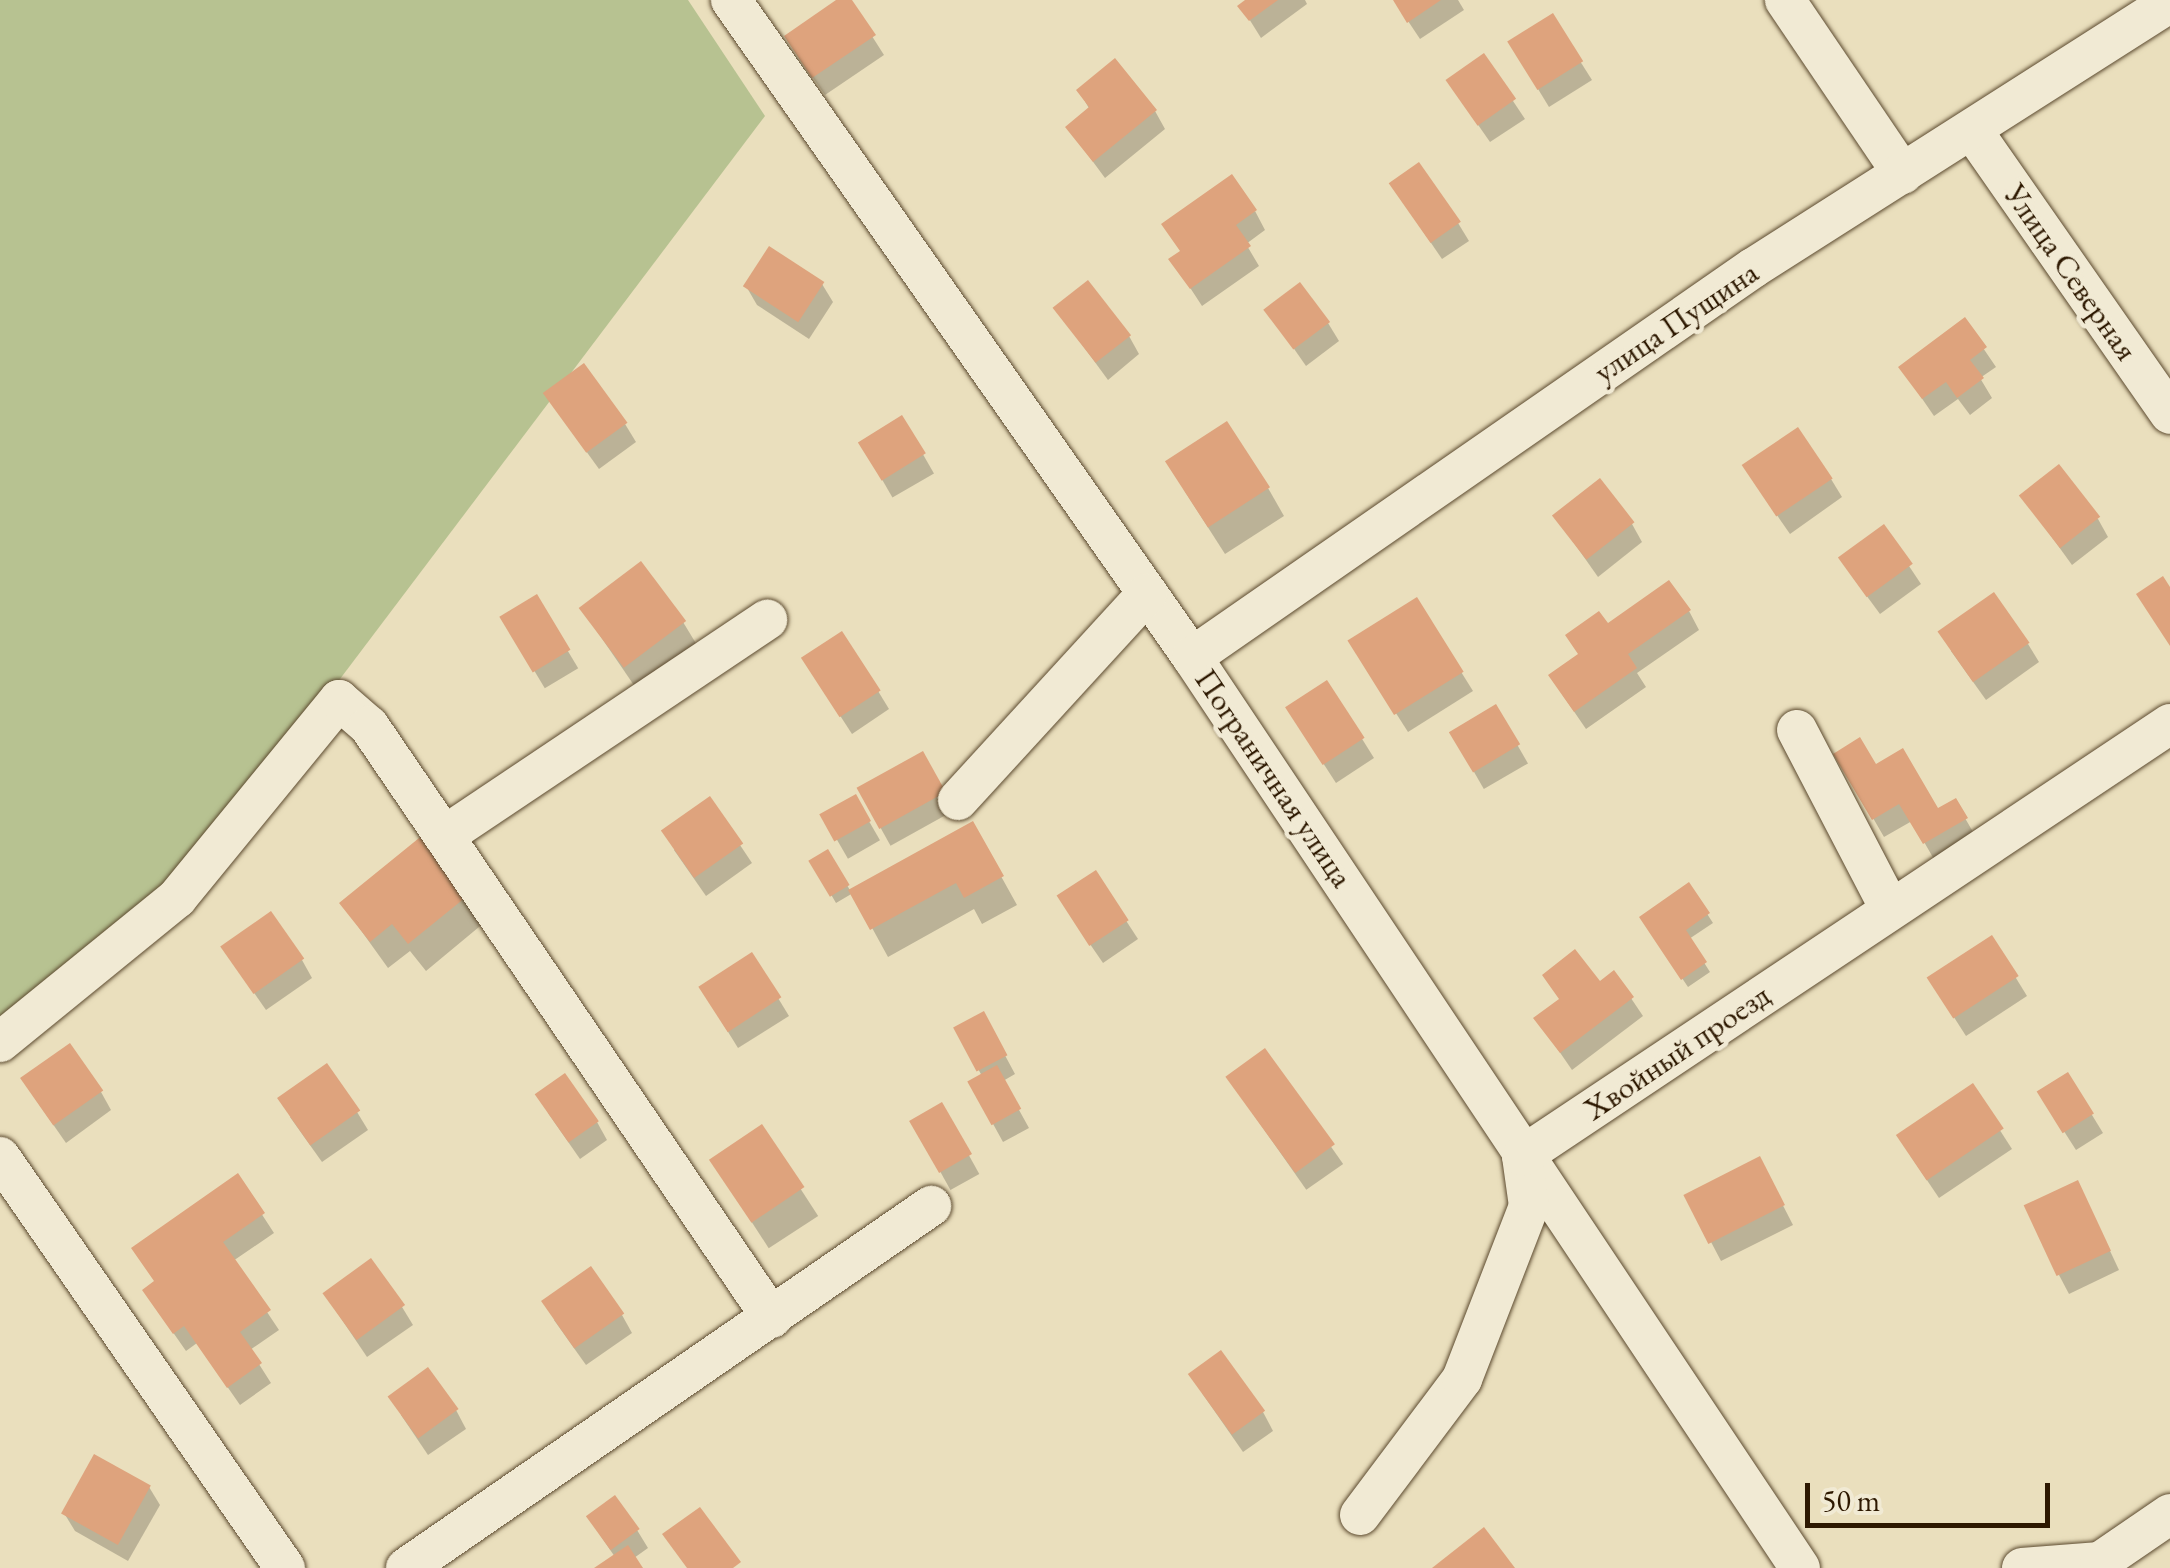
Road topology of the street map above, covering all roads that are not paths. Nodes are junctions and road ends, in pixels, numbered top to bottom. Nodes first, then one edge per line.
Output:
1 (731, 0) edge
2 (1785, 0) edge
3 (2170, 2) edge
4 (1972, 130) junction
5 (1904, 174) junction
6 (2170, 414) edge
7 (1147, 594) junction
8 (767, 620) dead end
9 (1192, 657) junction
10 (2170, 724) edge
11 (1797, 730) dead end
12 (958, 800) dead end
13 (444, 836) junction
14 (1890, 909) junction
15 (0, 1042) edge
16 (1522, 1156) junction
17 (0, 1157) edge
18 (931, 1206) dead end
19 (772, 1318) junction
20 (2170, 1514) edge
21 (1360, 1515) dead end
22 (286, 1568) edge
23 (406, 1568) edge
24 (1800, 1568) edge
25 (2022, 1568) edge

1 - 7 street, Пограничная улица
2 - 5 street
3 - 4 street, улица Пущина
4 - 5 street, улица Пущина
4 - 6 street, Улица Северная
5 - 9 street, улица Пущина
7 - 9 street, Пограничная улица
7 - 12 street
8 - 13 street
9 - 16 street, Пограничная улица
10 - 14 street, Хвойный проезд
11 - 14 street
13 - 15 street
13 - 19 street
14 - 16 street, Хвойный проезд
16 - 21 street
16 - 24 street, Пограничная улица
17 - 22 street
18 - 19 street
19 - 23 street
20 - 25 street

